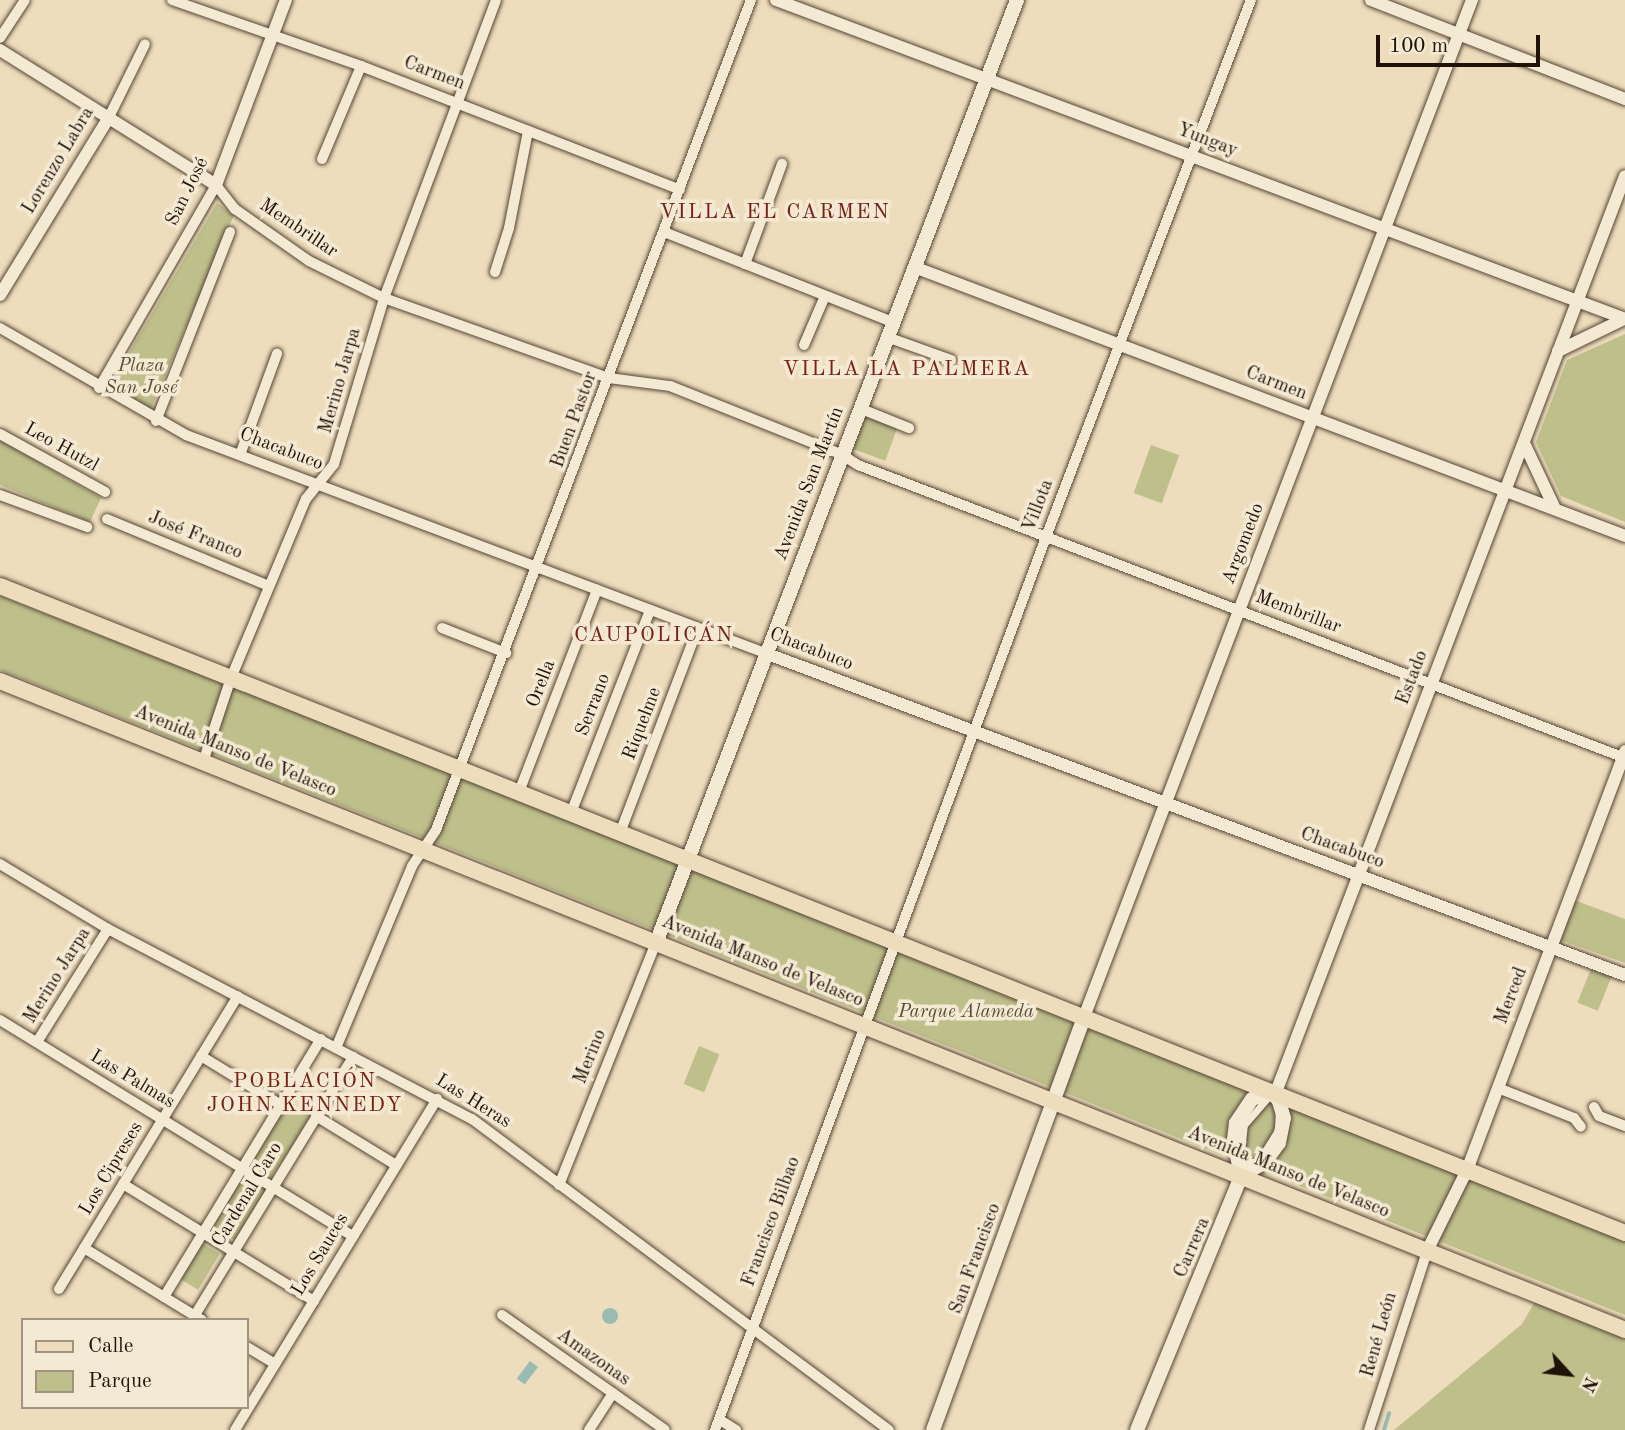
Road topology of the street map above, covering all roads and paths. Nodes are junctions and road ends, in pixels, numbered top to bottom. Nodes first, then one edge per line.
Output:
1 (24, 0) edge
2 (172, 0) edge
3 (286, 0) edge
4 (496, 0) edge
5 (751, 0) edge
6 (776, 0) edge
7 (1017, 0) edge
8 (1251, 0) edge
9 (1371, 0) edge
10 (1472, 0) edge
11 (273, 34) junction
12 (1459, 34) junction
13 (0, 38) edge
14 (145, 44) dead end
15 (0, 50) edge
16 (361, 66) junction
17 (987, 78) junction
18 (1625, 99) edge
19 (457, 103) junction
20 (109, 117) junction
21 (528, 131) junction
22 (1191, 156) junction
23 (321, 159) dead end
24 (782, 164) dead end
25 (1625, 176) edge
26 (216, 185) junction
27 (680, 190) junction
28 (1385, 228) junction
29 (230, 232) dead end
30 (664, 232) junction
31 (745, 264) junction
32 (914, 267) junction
33 (495, 272) dead end
34 (0, 295) edge
35 (825, 296) junction
36 (384, 298) junction
37 (1577, 300) junction
38 (1625, 319) edge
39 (893, 322) junction
40 (0, 328) edge
41 (887, 337) junction
42 (804, 345) dead end
43 (1119, 345) junction
44 (1558, 351) junction
45 (277, 354) dead end
46 (951, 360) dead end
47 (609, 378) junction
48 (99, 388) junction
49 (859, 408) junction
50 (1312, 418) junction
51 (156, 421) junction
52 (909, 428) dead end
53 (0, 434) edge
54 (1524, 443) junction
55 (841, 454) junction
56 (240, 455) junction
57 (317, 485) junction
58 (1506, 491) junction
59 (105, 492) dead end
60 (0, 495) edge
61 (1555, 509) junction
62 (107, 519) dead end
63 (87, 527) dead end
64 (1625, 536) edge
65 (1046, 537) junction
66 (539, 568) junction
67 (0, 586) edge
68 (269, 586) junction
69 (597, 590) junction
70 (650, 610) junction
71 (1239, 611) junction
72 (442, 628) dead end
73 (698, 628) junction
74 (506, 653) junction
75 (765, 653) junction
76 (231, 678) junction
77 (0, 681) edge
78 (1432, 685) junction
79 (973, 732) junction
80 (1624, 755) edge
81 (204, 762) junction
82 (461, 768) junction
83 (519, 792) junction
84 (1165, 803) junction
85 (571, 813) junction
86 (620, 833) junction
87 (424, 850) junction
88 (688, 859) junction
89 (0, 864) edge
90 (1359, 875) junction
91 (108, 929) junction
92 (895, 940) junction
93 (656, 943) junction
94 (1551, 947) junction
95 (1625, 975) edge
96 (238, 996) junction
97 (1084, 1017) junction
98 (0, 1020) edge
99 (864, 1026) junction
100 (321, 1039) junction
101 (37, 1042) junction
102 (336, 1048) junction
103 (201, 1056) junction
104 (353, 1057) junction
105 (1498, 1088) junction
106 (1274, 1096) junction
107 (437, 1099) junction
108 (1054, 1102) junction
109 (281, 1105) junction
110 (1594, 1107) dead end
111 (316, 1116) junction
112 (163, 1119) junction
113 (1625, 1126) edge
114 (1581, 1127) dead end
115 (396, 1165) junction
116 (243, 1168) junction
117 (1467, 1170) junction
118 (1241, 1176) junction
119 (123, 1184) junction
120 (559, 1185) junction
121 (273, 1187) junction
122 (203, 1233) junction
123 (1625, 1233) edge
124 (353, 1236) junction
125 (84, 1248) junction
126 (1427, 1251) junction
127 (233, 1252) junction
128 (59, 1289) dead end
129 (164, 1297) junction
130 (314, 1301) junction
131 (502, 1315) dead end
132 (198, 1318) edge
133 (751, 1330) junction
134 (1625, 1330) edge
135 (248, 1348) edge
136 (275, 1364) junction
137 (613, 1394) junction
138 (248, 1409) edge
139 (248, 1409) edge
140 (718, 1425) edge
141 (235, 1430) edge
142 (589, 1430) edge
143 (665, 1430) edge
144 (736, 1430) edge
145 (889, 1430) edge
146 (933, 1430) edge
147 (1138, 1430) edge
148 (1369, 1430) edge

1 - 13 street
2 - 11 street, Carmen
3 - 11 street, San José
4 - 19 street, Merino Jarpa
5 - 27 street, Buen Pastor
6 - 17 street, Yungay
7 - 17 main road, Avenida San Martín
8 - 22 street, Villota
9 - 12 street
10 - 12 street, Argomedo
11 - 16 street, Carmen
11 - 26 street, San José
12 - 18 street
12 - 28 street, Argomedo
14 - 20 street, Lorenzo Labra
15 - 20 street, Membrillar
16 - 19 street, Carmen
16 - 23 street
17 - 22 street, Yungay
17 - 32 main road, Avenida San Martín
19 - 21 street, Carmen
19 - 36 street, Merino Jarpa
20 - 26 street, Membrillar
20 - 34 street, Lorenzo Labra
21 - 27 street, Carmen
21 - 33 street
22 - 28 street, Yungay
22 - 43 street, Villota
24 - 31 street
25 - 37 street, Estado
26 - 36 street, Membrillar
26 - 48 street, San José
27 - 30 street, Buen Pastor
28 - 37 street, Yungay
28 - 50 street, Argomedo
29 - 51 street
30 - 31 street
30 - 47 street, Buen Pastor
31 - 35 street
32 - 39 main road, Avenida San Martín
32 - 43 street, Carmen
35 - 39 street
35 - 42 street
36 - 47 street, Membrillar
36 - 57 street, Merino Jarpa
37 - 38 street, Yungay
37 - 44 street, Estado
38 - 44 street
39 - 41 main road, Avenida San Martín
40 - 48 street, Chacabuco
41 - 46 street
41 - 49 main road, Avenida San Martín
43 - 50 street, Carmen
43 - 65 street, Villota
44 - 54 street, Estado
45 - 56 street
47 - 55 street, Membrillar
47 - 66 street, Buen Pastor
48 - 51 street, Chacabuco
49 - 52 street
49 - 55 main road, Avenida San Martín
50 - 58 street, Carmen
50 - 71 street, Argomedo
51 - 56 street, Chacabuco
53 - 59 street, Leo Hutzl
54 - 58 street, Estado
54 - 61 street
55 - 65 street, Membrillar
55 - 75 main road, Avenida San Martín
56 - 57 street, Chacabuco
57 - 66 street, Chacabuco
57 - 68 street, Merino Jarpa
58 - 61 street, Carmen
58 - 78 street, Estado
60 - 63 street
61 - 64 street, Carmen
62 - 68 street, José Franco
65 - 71 street, Membrillar
65 - 79 street, Villota
66 - 69 street, Chacabuco
66 - 74 street, Buen Pastor
67 - 76 main road
68 - 76 street, Merino Jarpa
69 - 70 street, Chacabuco
69 - 83 street, Orella
70 - 73 street, Chacabuco
70 - 85 street, Serrano
71 - 78 street, Membrillar
71 - 84 street, Argomedo
72 - 74 street
73 - 75 street, Chacabuco
73 - 86 street, Riquelme
74 - 82 street, Buen Pastor
75 - 79 street, Chacabuco
75 - 88 main road, Avenida San Martín
76 - 81 street, Merino Jarpa
76 - 82 main road
77 - 81 main road, Avenida Manso de Velasco
78 - 80 street, Membrillar
78 - 90 street, Estado
79 - 84 street, Chacabuco
79 - 92 street, Villota
80 - 94 street, Merced
81 - 87 main road, Avenida Manso de Velasco
82 - 83 main road
82 - 87 street, Buen Pastor
83 - 85 main road
84 - 90 street, Chacabuco
84 - 97 street, Argomedo
85 - 86 main road
86 - 88 main road
87 - 93 main road, Avenida Manso de Velasco
87 - 102 street
88 - 92 main road
88 - 93 main road, Avenida San Martín
89 - 91 street, Las Heras
90 - 94 street, Chacabuco
90 - 106 street, Estado
91 - 96 street, Las Heras
91 - 101 street, Merino Jarpa
92 - 97 main road
92 - 99 street, Villota
93 - 99 main road, Avenida Manso de Velasco
93 - 120 street, Merino
94 - 95 street, Chacabuco
94 - 105 street, Merced
96 - 100 street, Las Heras
96 - 103 street, Los Cipreses
97 - 106 main road
97 - 108 main road, Argomedo
98 - 101 street, Las Palmas
99 - 108 main road, Avenida Manso de Velasco
99 - 133 street, Francisco Bilbao
100 - 102 street, Las Heras
100 - 109 street, Cardenal Caro
101 - 112 street, Las Palmas
102 - 104 street, Las Heras
103 - 109 street
103 - 112 street, Los Cipreses
104 - 107 street, Las Heras
104 - 111 street, Cardenal Caro
105 - 114 street
105 - 117 street, Merced
106 - 106 street
106 - 117 main road
106 - 118 main road
106 - 118 main road
107 - 115 street, Los Sauces
107 - 120 street, Las Heras
108 - 118 main road, Avenida Manso de Velasco
108 - 146 main road, San Francisco
109 - 116 street, Cardenal Caro
110 - 113 street
111 - 115 street
111 - 121 street, Cardenal Caro
112 - 116 street, Las Palmas
112 - 119 street, Los Cipreses
115 - 124 street, Los Sauces
116 - 121 street, Las Palmas
116 - 122 street, Cardenal Caro
117 - 123 main road
117 - 126 street, Merced
118 - 126 main road, Avenida Manso de Velasco
118 - 147 main road, Carrera
119 - 122 street
119 - 125 street, Los Cipreses
120 - 133 street, Las Heras
121 - 124 street, Las Palmas
121 - 127 street, Cardenal Caro
122 - 127 street
122 - 129 street, Cardenal Caro
124 - 130 street, Los Sauces
125 - 128 street, Los Cipreses
125 - 129 street
126 - 134 main road, Avenida Manso de Velasco
126 - 148 street, René León
127 - 130 street
127 - 132 street, Cardenal Caro
129 - 132 street
130 - 136 street, Los Sauces
131 - 137 street, Amazonas
133 - 140 street, Francisco Bilbao
133 - 145 street, Las Heras
135 - 136 street
136 - 138 street, Los Sauces
137 - 142 street
137 - 143 street, Amazonas
139 - 141 street, Los Sauces
140 - 144 street

